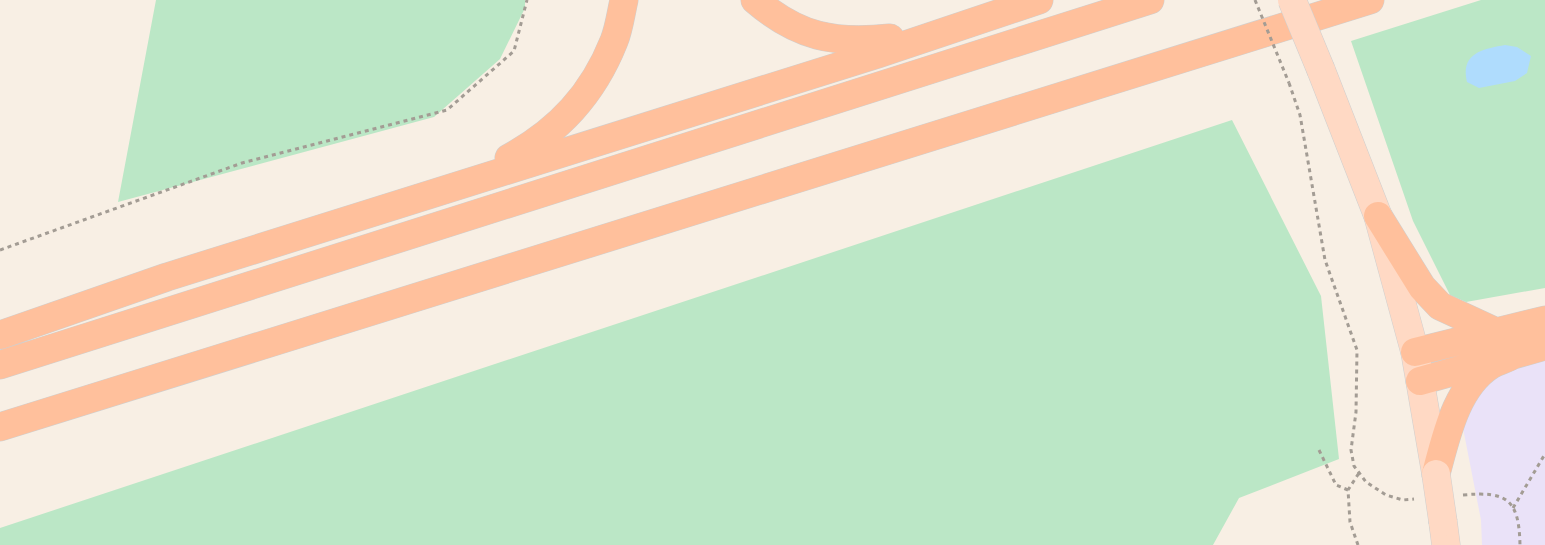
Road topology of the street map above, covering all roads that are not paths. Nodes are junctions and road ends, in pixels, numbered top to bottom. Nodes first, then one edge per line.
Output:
1 (624, 0) edge
2 (754, 0) edge
3 (1039, 0) edge
4 (1150, 0) edge
5 (1292, 0) edge
6 (1370, 0) edge
7 (946, 30) junction
8 (464, 182) junction
9 (1378, 216) junction
10 (1545, 320) edge
11 (1494, 331) junction
12 (0, 335) edge
13 (1545, 346) edge
14 (1415, 352) junction
15 (1513, 355) junction
16 (0, 365) edge
17 (1420, 381) junction
18 (0, 427) edge
19 (1436, 474) junction
20 (1444, 533) edge

1 - 8 highway
2 - 7 highway
3 - 7 highway
4 - 16 highway
5 - 9 main road, bridge
6 - 18 highway
7 - 8 highway
8 - 12 highway
9 - 11 highway
9 - 14 main road
10 - 11 highway
11 - 14 highway
13 - 15 highway
14 - 17 main road
15 - 17 highway
15 - 19 highway
17 - 19 main road
19 - 20 main road, bridge

